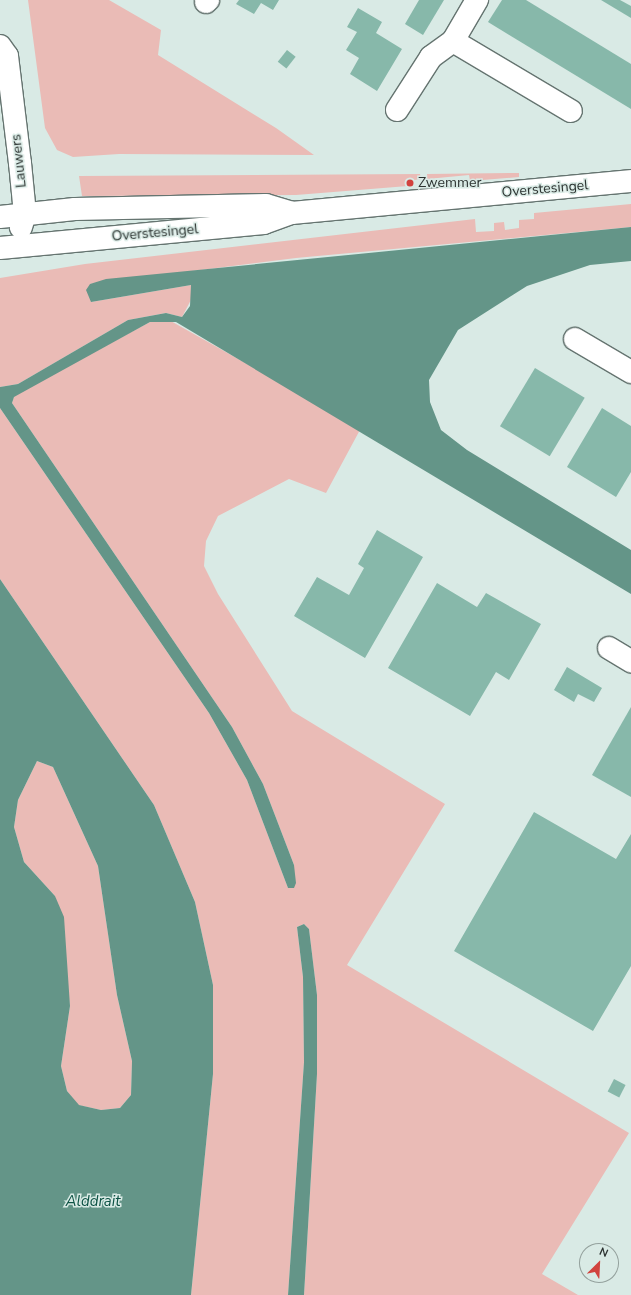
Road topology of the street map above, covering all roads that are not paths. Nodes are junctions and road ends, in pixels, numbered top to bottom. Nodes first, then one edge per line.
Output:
1 (477, 0) edge
2 (453, 41) junction
3 (0, 46) edge
4 (398, 110) dead end
5 (571, 111) dead end
6 (631, 181) edge
7 (292, 213) junction
8 (25, 214) junction
9 (0, 218) edge
10 (8, 247) edge
11 (575, 339) dead end
12 (631, 372) edge
13 (609, 648) dead end
14 (631, 661) edge

1 - 2 street
2 - 4 street
2 - 5 street
3 - 8 street, Lauwers
6 - 7 street, Overstesingel
7 - 8 street, Overstesingel
7 - 10 street, Overstesingel
8 - 9 street, Overstesingel
8 - 10 street, Lauwers
9 - 10 street
11 - 12 street
13 - 14 street

